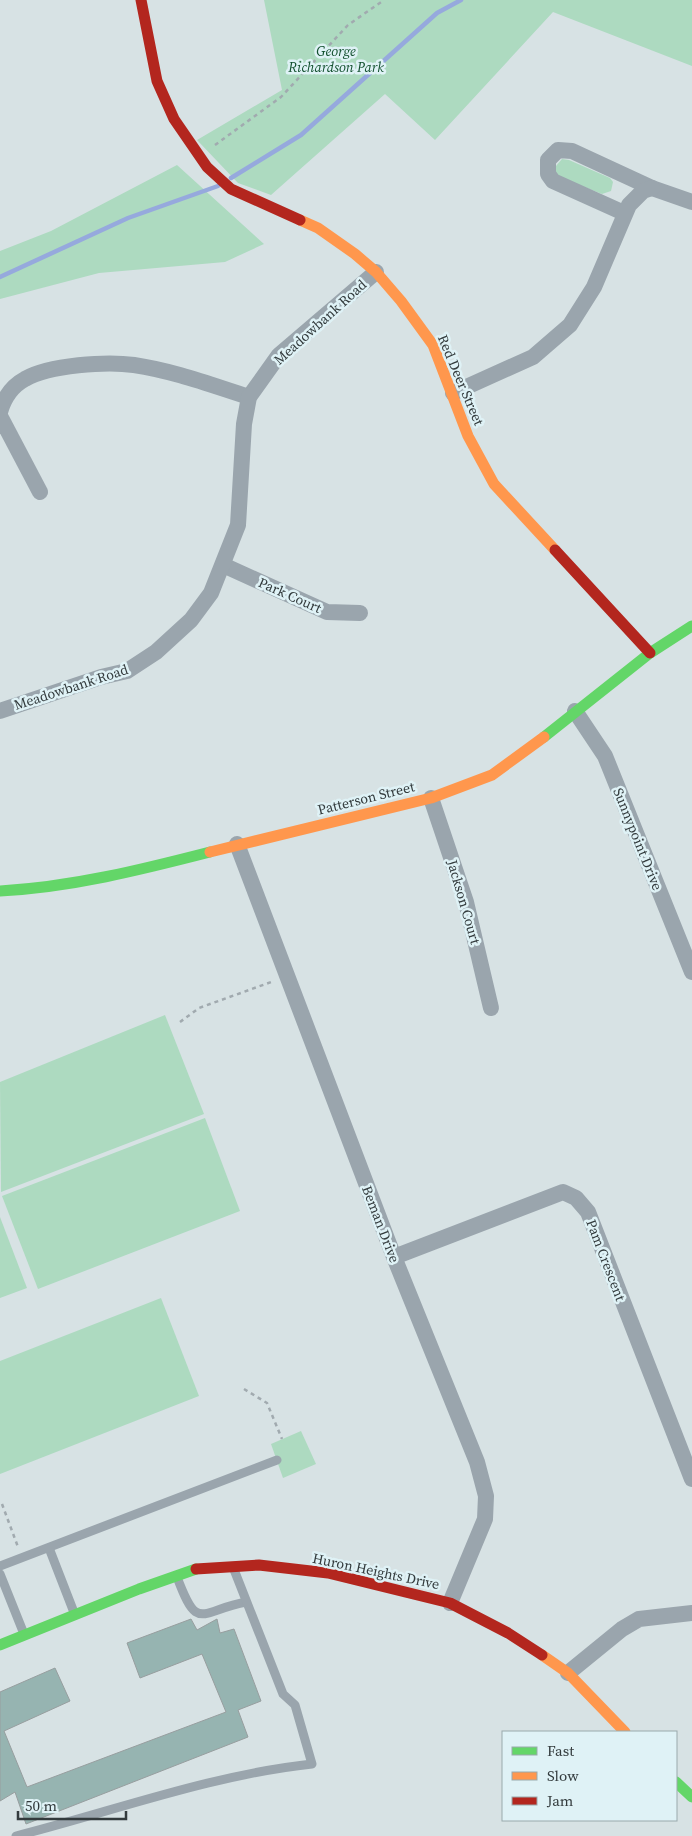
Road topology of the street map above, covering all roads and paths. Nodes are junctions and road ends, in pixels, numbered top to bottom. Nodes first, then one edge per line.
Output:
1 (141, 0) edge
2 (384, 0) edge
3 (199, 156) junction
4 (652, 188) junction
5 (692, 202) edge
6 (624, 213) junction
7 (376, 272) junction
8 (453, 394) junction
9 (249, 397) junction
10 (0, 412) edge
11 (0, 416) edge
12 (40, 492) dead end
13 (223, 565) junction
14 (360, 613) dead end
15 (692, 626) edge
16 (650, 653) junction
17 (0, 711) edge
18 (575, 711) junction
19 (431, 798) junction
20 (237, 844) junction
21 (0, 891) edge
22 (692, 972) edge
23 (287, 976) junction
24 (491, 1008) dead end
25 (180, 1022) dead end
26 (394, 1257) junction
27 (244, 1389) dead end
28 (282, 1439) dead end
29 (277, 1460) dead end
30 (692, 1479) edge
31 (2, 1504) dead end
32 (14, 1536) dead end
33 (49, 1548) junction
34 (0, 1566) edge
35 (233, 1567) junction
36 (0, 1574) edge
37 (177, 1577) junction
38 (246, 1602) junction
39 (450, 1603) junction
40 (692, 1612) edge
41 (75, 1615) junction
42 (24, 1635) junction
43 (0, 1646) edge
44 (568, 1673) junction
45 (625, 1731) edge
46 (677, 1783) edge
47 (692, 1797) edge
48 (16, 1836) edge

1 - 3 street, Red Deer Street
2 - 3 path
3 - 7 street, Red Deer Street
4 - 5 street
4 - 6 street
4 - 6 street
6 - 8 street
7 - 8 street, Red Deer Street
7 - 9 street, Meadowbank Road
8 - 16 street, Red Deer Street
9 - 10 street
9 - 13 street, Meadowbank Road
11 - 12 street
13 - 14 street, Park Court
13 - 17 street, Meadowbank Road
15 - 16 street, Patterson Street
16 - 18 street, Patterson Street
18 - 19 street, Patterson Street
18 - 22 street, Sunnypoint Drive
19 - 20 street, Patterson Street
19 - 24 street, Jackson Court
20 - 21 street, Patterson Street
20 - 23 street, Beman Drive
23 - 25 path
23 - 26 street, Beman Drive
26 - 30 street, Pam Crescent
26 - 39 street, Beman Drive
27 - 28 path
29 - 33 lane
31 - 32 path
33 - 34 lane
33 - 41 lane
35 - 37 street, Huron Heights Drive
35 - 38 lane
35 - 39 street, Huron Heights Drive
36 - 42 lane
37 - 38 lane
37 - 41 street, Huron Heights Drive
38 - 48 lane
39 - 44 street, Huron Heights Drive
40 - 44 street
41 - 42 street, Huron Heights Drive
42 - 43 street, Huron Heights Drive
44 - 45 street, Huron Heights Drive
46 - 47 street

